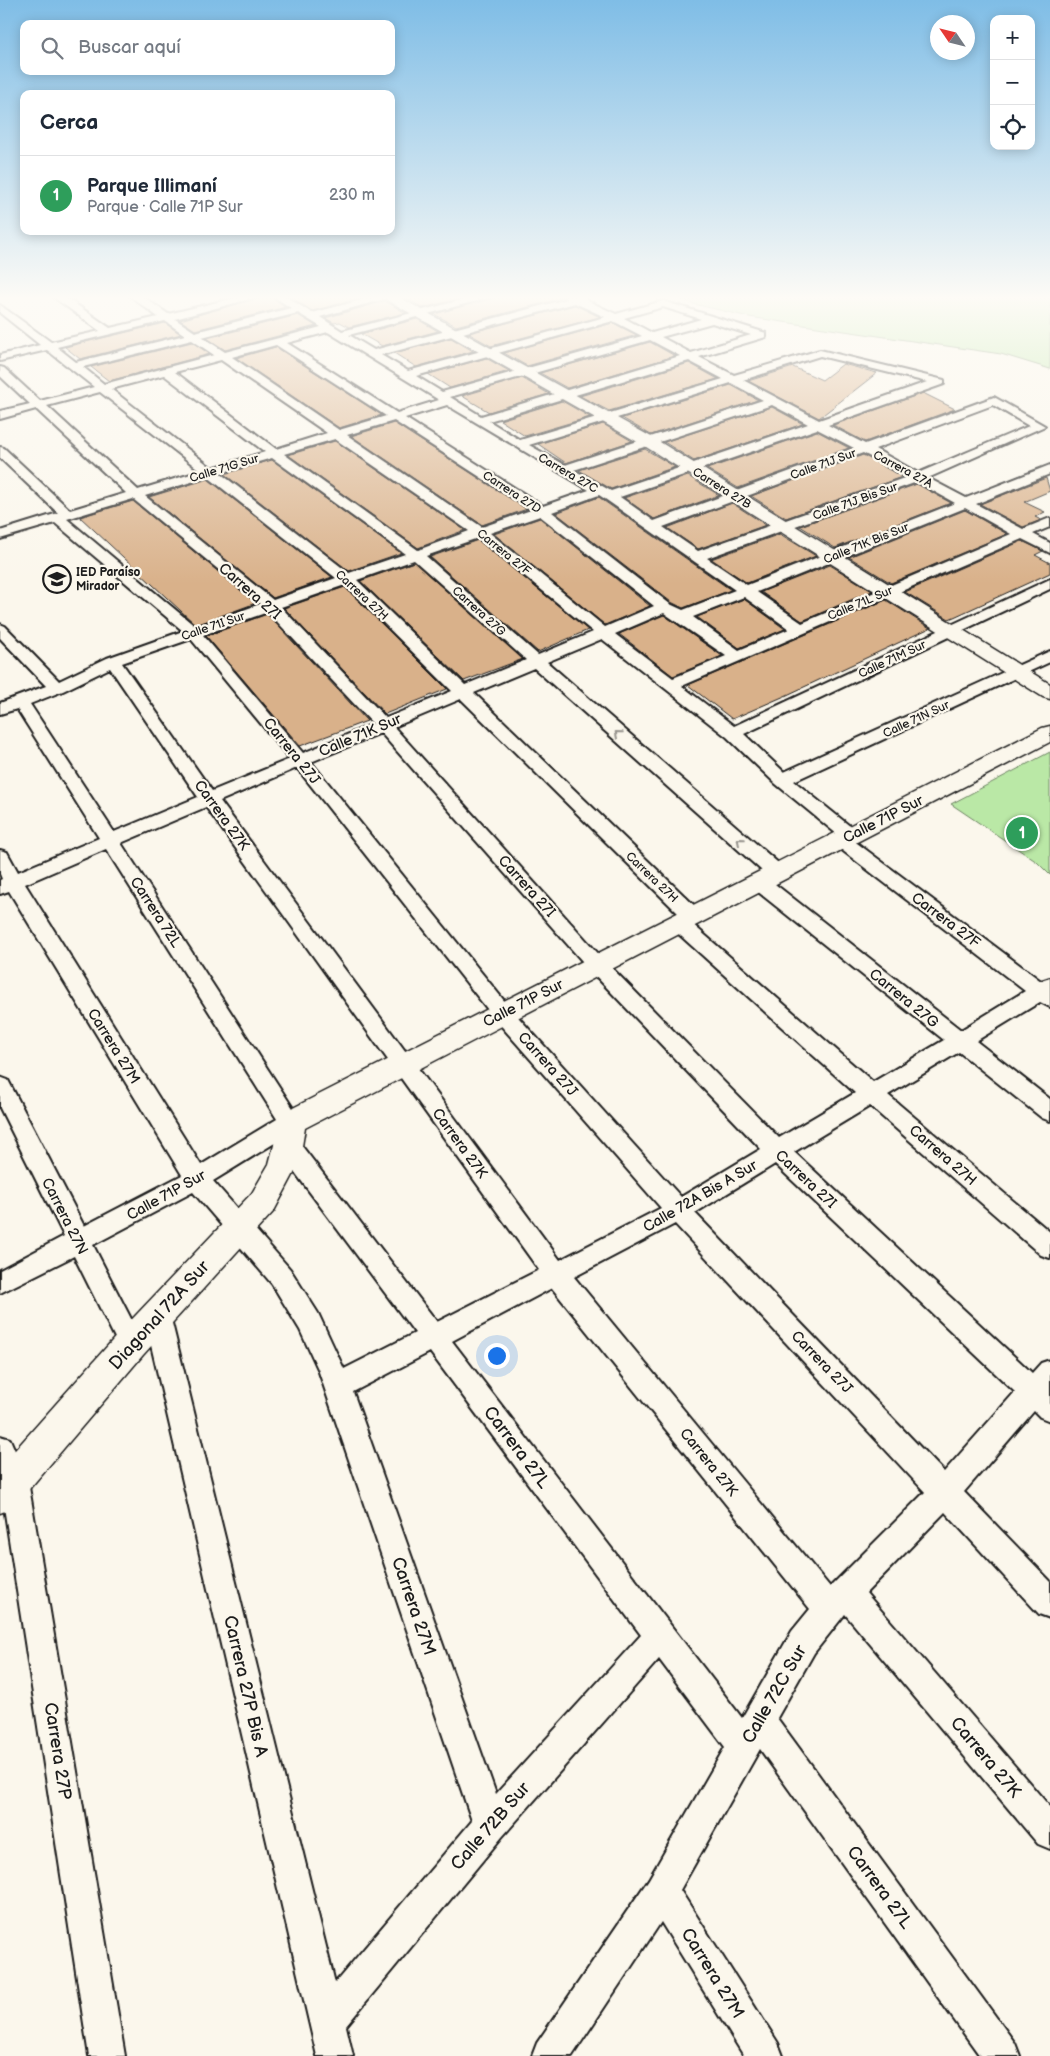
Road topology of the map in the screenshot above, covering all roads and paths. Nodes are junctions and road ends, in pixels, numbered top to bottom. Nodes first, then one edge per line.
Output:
1 (26, 392) edge
2 (81, 392) edge
3 (106, 392) edge
4 (193, 392) edge
5 (275, 392) edge
6 (355, 392) edge
7 (434, 392) edge
8 (466, 392) edge
9 (559, 392) edge
10 (570, 392) edge
11 (690, 392) edge
12 (755, 392) edge
13 (911, 392) edge
14 (563, 394) junction
15 (445, 399) junction
16 (771, 401) junction
17 (994, 401) joint
18 (39, 403) junction
19 (0, 415) edge
20 (395, 418) junction
21 (605, 418) junction
22 (480, 420) junction
23 (817, 424) junction
24 (337, 435) junction
25 (649, 442) junction
26 (518, 444) junction
27 (865, 448) junction
28 (0, 451) edge
29 (274, 453) junction
30 (690, 468) junction
31 (1050, 469) edge
32 (563, 470) junction
33 (209, 473) junction
34 (919, 477) junction
35 (604, 493) junction
36 (136, 495) junction
37 (735, 496) junction
38 (966, 502) junction
39 (542, 511) junction
40 (62, 517) junction
41 (1050, 522) edge
42 (653, 526) junction
43 (784, 527) junction
44 (481, 533) junction
45 (1022, 534) junction
46 (0, 535) edge
47 (1050, 549) edge
48 (416, 555) junction
49 (696, 558) junction
50 (833, 558) junction
51 (348, 579) junction
52 (1050, 583) edge
53 (746, 591) junction
54 (887, 592) junction
55 (271, 606) junction
56 (665, 607) junction
57 (682, 616) junction
58 (0, 628) edge
59 (800, 629) junction
60 (951, 631) junction
61 (193, 632) junction
62 (604, 633) junction
63 (16, 646) junction
64 (0, 651) edge
65 (737, 656) junction
66 (1050, 656) edge
67 (113, 660) junction
68 (535, 662) junction
69 (1017, 672) junction
70 (671, 685) junction
71 (57, 688) junction
72 (462, 692) junction
73 (1050, 693) edge
74 (20, 701) junction
75 (0, 709) edge
76 (383, 726) junction
77 (733, 733) junction
78 (1050, 733) edge
79 (300, 760) junction
80 (782, 780) junction
81 (210, 798) junction
82 (846, 838) junction
83 (110, 840) junction
84 (0, 856) edge
85 (768, 878) junction
86 (6, 884) edge
87 (686, 920) junction
88 (597, 966) junction
89 (1047, 992) edge
90 (503, 1014) junction
91 (959, 1041) junction
92 (403, 1065) junction
93 (0, 1086) edge
94 (871, 1094) junction
95 (1050, 1112) edge
96 (291, 1135) junction
97 (777, 1152) junction
98 (197, 1178) junction
99 (678, 1211) junction
100 (239, 1228) junction
101 (78, 1242) junction
102 (1050, 1247) edge
103 (556, 1274) junction
104 (0, 1282) edge
105 (158, 1315) junction
106 (433, 1336) junction
107 (131, 1344) junction
108 (338, 1386) junction
109 (1044, 1390) edge
110 (0, 1449) edge
111 (7, 1488) edge
112 (945, 1492) junction
113 (837, 1600) junction
114 (1050, 1603) edge
115 (660, 1636) junction
116 (751, 1732) junction
117 (490, 1825) junction
118 (1050, 1832) edge
119 (662, 1891) junction
120 (326, 2022) junction
121 (107, 2056) edge
122 (336, 2056) edge
123 (550, 2056) edge
124 (765, 2056) edge
125 (1002, 2056) edge

1 - 18 street, Carrera 27I
2 - 18 street
3 - 33 street, Carrera 27H
4 - 29 street, Carrera 27G
5 - 24 street, Carrera 27F
6 - 20 street, Carrera 27D
7 - 15 street, Carrera 27C
8 - 15 street, Calle 71G Sur
9 - 14 street, Carrera 27B
10 - 14 street
11 - 21 street
12 - 16 street, Carrera 27A
13 - 23 street, Calle 71I Sur
14 - 21 street, Carrera 27B
14 - 22 street
15 - 20 street, Calle 71G Sur
15 - 22 street, Carrera 27C
16 - 23 street, Carrera 27A
16 - 25 street
17 - 27 street, Calle 71J Sur
17 - 34 street, Calle 71J Bis Sur
18 - 19 street
18 - 36 street, Carrera 27I
20 - 24 street, Calle 71G Sur
20 - 39 street, Carrera 27D
21 - 25 street, Carrera 27B
21 - 26 street
22 - 26 street, Carrera 27C
23 - 27 street, Carrera 27A
23 - 30 street, Calle 71I Sur
24 - 29 street, Calle 71G Sur
24 - 44 street, Carrera 27F
25 - 30 street, Carrera 27B
25 - 32 street
26 - 32 street, Carrera 27C
27 - 34 street, Carrera 27A
27 - 37 street, Calle 71J Sur
28 - 40 street, Carrera 27J
29 - 33 street, Calle 71G Sur
29 - 48 street, Carrera 27G
30 - 35 street, Calle 71I Sur
30 - 37 street, Carrera 27B
31 - 38 street, Calle 71K Bis Sur
32 - 35 street, Carrera 27C
33 - 36 street, Calle 71G Sur
33 - 51 street, Carrera 27H
34 - 38 street, Carrera 27A
34 - 43 street, Calle 71J Bis Sur
35 - 39 street, Calle 71I Sur
35 - 42 street, Carrera 27C
36 - 40 street, Calle 71G Sur
36 - 55 street, Carrera 27I
37 - 42 street, Calle 71J Sur
37 - 43 street, Carrera 27B
38 - 45 street, Carrera 27A
38 - 50 street, Calle 71K Bis Sur
39 - 44 street, Calle 71I Sur
39 - 56 street, Carrera 27D
40 - 46 street, Calle 71G Sur
40 - 61 street, Carrera 27J
41 - 45 street, Calle 71L Sur
42 - 49 street, Carrera 27C
43 - 49 street, Calle 71J Bis Sur
43 - 50 street, Carrera 27B
44 - 48 street, Calle 71I Sur
44 - 62 street, Carrera 27F
45 - 47 street, Carrera 27A
45 - 54 street, Calle 71L Sur
48 - 51 street, Calle 71I Sur
48 - 68 street, Carrera 27G
49 - 53 street, Carrera 27C
50 - 53 street, Calle 71K Bis Sur
50 - 54 street, Carrera 27B
51 - 55 street, Calle 71I Sur
51 - 72 street, Carrera 27H
52 - 60 street, Calle 71M Sur
53 - 57 street, Calle 71K Bis Sur
53 - 59 street, Carrera 27C
54 - 59 street, Calle 71L Sur
54 - 60 street, Carrera 27B
55 - 61 street, Calle 71I Sur
55 - 76 street, Carrera 27I
56 - 57 street, Carrera 27D
56 - 62 street, Calle 71K Sur
57 - 65 street, Carrera 27D
58 - 63 street
59 - 65 street, Calle 71L Sur
60 - 69 street, Carrera 27B
60 - 77 street, Calle 71M Sur
61 - 67 street, Calle 71I Sur
61 - 79 street, Carrera 27J
62 - 68 street, Calle 71K Sur
62 - 70 street, Carrera 27F
63 - 64 street
63 - 71 street
65 - 70 street, Calle 71L Sur
66 - 69 street, Calle 71N Sur
67 - 71 street, Calle 71I Sur
67 - 81 street, Carrera 27K
68 - 72 street, Calle 71K Sur
85 -> 68 street, Carrera 27G
69 - 73 street, Carrera 27B
69 - 80 street, Calle 71N Sur
70 - 77 street, Carrera 27F
71 - 74 street, Calle 71I Sur
72 - 76 street, Calle 71K Sur
72 - 87 street, Carrera 27H
74 - 75 street, Calle 71I Sur
74 - 83 street, Carrera 72L
76 - 79 street, Calle 71K Sur
76 - 88 street, Carrera 27I
77 - 80 street, Carrera 27F
78 - 82 street, Calle 71P Sur
79 - 81 street, Calle 71K Sur
79 - 90 street, Carrera 27J
80 - 82 street, Carrera 27F
81 - 83 street, Calle 71K Sur
81 - 92 street, Carrera 27K
82 - 85 street, Calle 71P Sur
82 - 89 street, Carrera 27F
83 - 86 street, Calle 71K Sur
83 - 96 street, Carrera 72L
84 - 86 street, Carrera 27M
85 - 87 street, Calle 71P Sur
85 - 91 street, Carrera 27G
86 - 98 street, Carrera 27M
87 - 88 street, Calle 71P Sur
87 - 94 street, Carrera 27H
88 - 90 street, Calle 71P Sur
88 - 97 street, Carrera 27I
89 - 91 street, Calle 72A Bis A Sur
90 - 92 street, Calle 71P Sur
90 - 99 street, Carrera 27J
91 - 94 street, Calle 72A Bis A Sur
91 - 95 street, Carrera 27G
92 - 96 street, Calle 71P Sur
92 - 103 street, Carrera 27K
93 - 101 street, Carrera 27N
94 - 97 street, Calle 72A Bis A Sur
94 - 102 street, Carrera 27H
96 - 98 street, Calle 71P Sur
96 - 100 street, Diagonal 72A Sur
96 - 106 street, Carrera 27L
97 - 99 street, Calle 72A Bis A Sur
97 - 109 street, Carrera 27I
98 - 100 street, Carrera 27M
98 - 101 street, Calle 71P Sur
99 - 103 street, Calle 72A Bis A Sur
99 - 112 street, Carrera 27J
100 - 105 street, Diagonal 72A Sur
100 - 108 street, Carrera 27M
101 - 104 street, Calle 71P Sur
101 - 107 street, Carrera 27N
103 - 106 street, Calle 72A Bis A Sur
103 - 113 street, Carrera 27K
105 - 107 street, Diagonal 72A Sur
105 - 120 street, Carrera 27P Bis A
106 - 108 street, Calle 72A Bis A Sur
106 - 115 street, Carrera 27L
107 - 111 street, Diagonal 72A Sur
108 - 117 street, Carrera 27M
109 - 112 street, Calle 72C Sur
110 - 111 street, Carrera 27P
111 - 121 street, Carrera 27P
112 - 113 street, Calle 72C Sur
112 - 114 street, Carrera 27J
113 - 116 street, Calle 72C Sur
113 - 118 street, Carrera 27K
115 - 116 street, Carrera 27L
115 - 117 street, Calle 72B Sur
116 - 119 street, Calle 72C Sur
116 - 125 street, Carrera 27L
117 - 120 street, Calle 72B Sur
119 - 123 street, Calle 72C Sur
119 - 124 street, Carrera 27M
120 - 122 street, Carrera 27P Bis A

